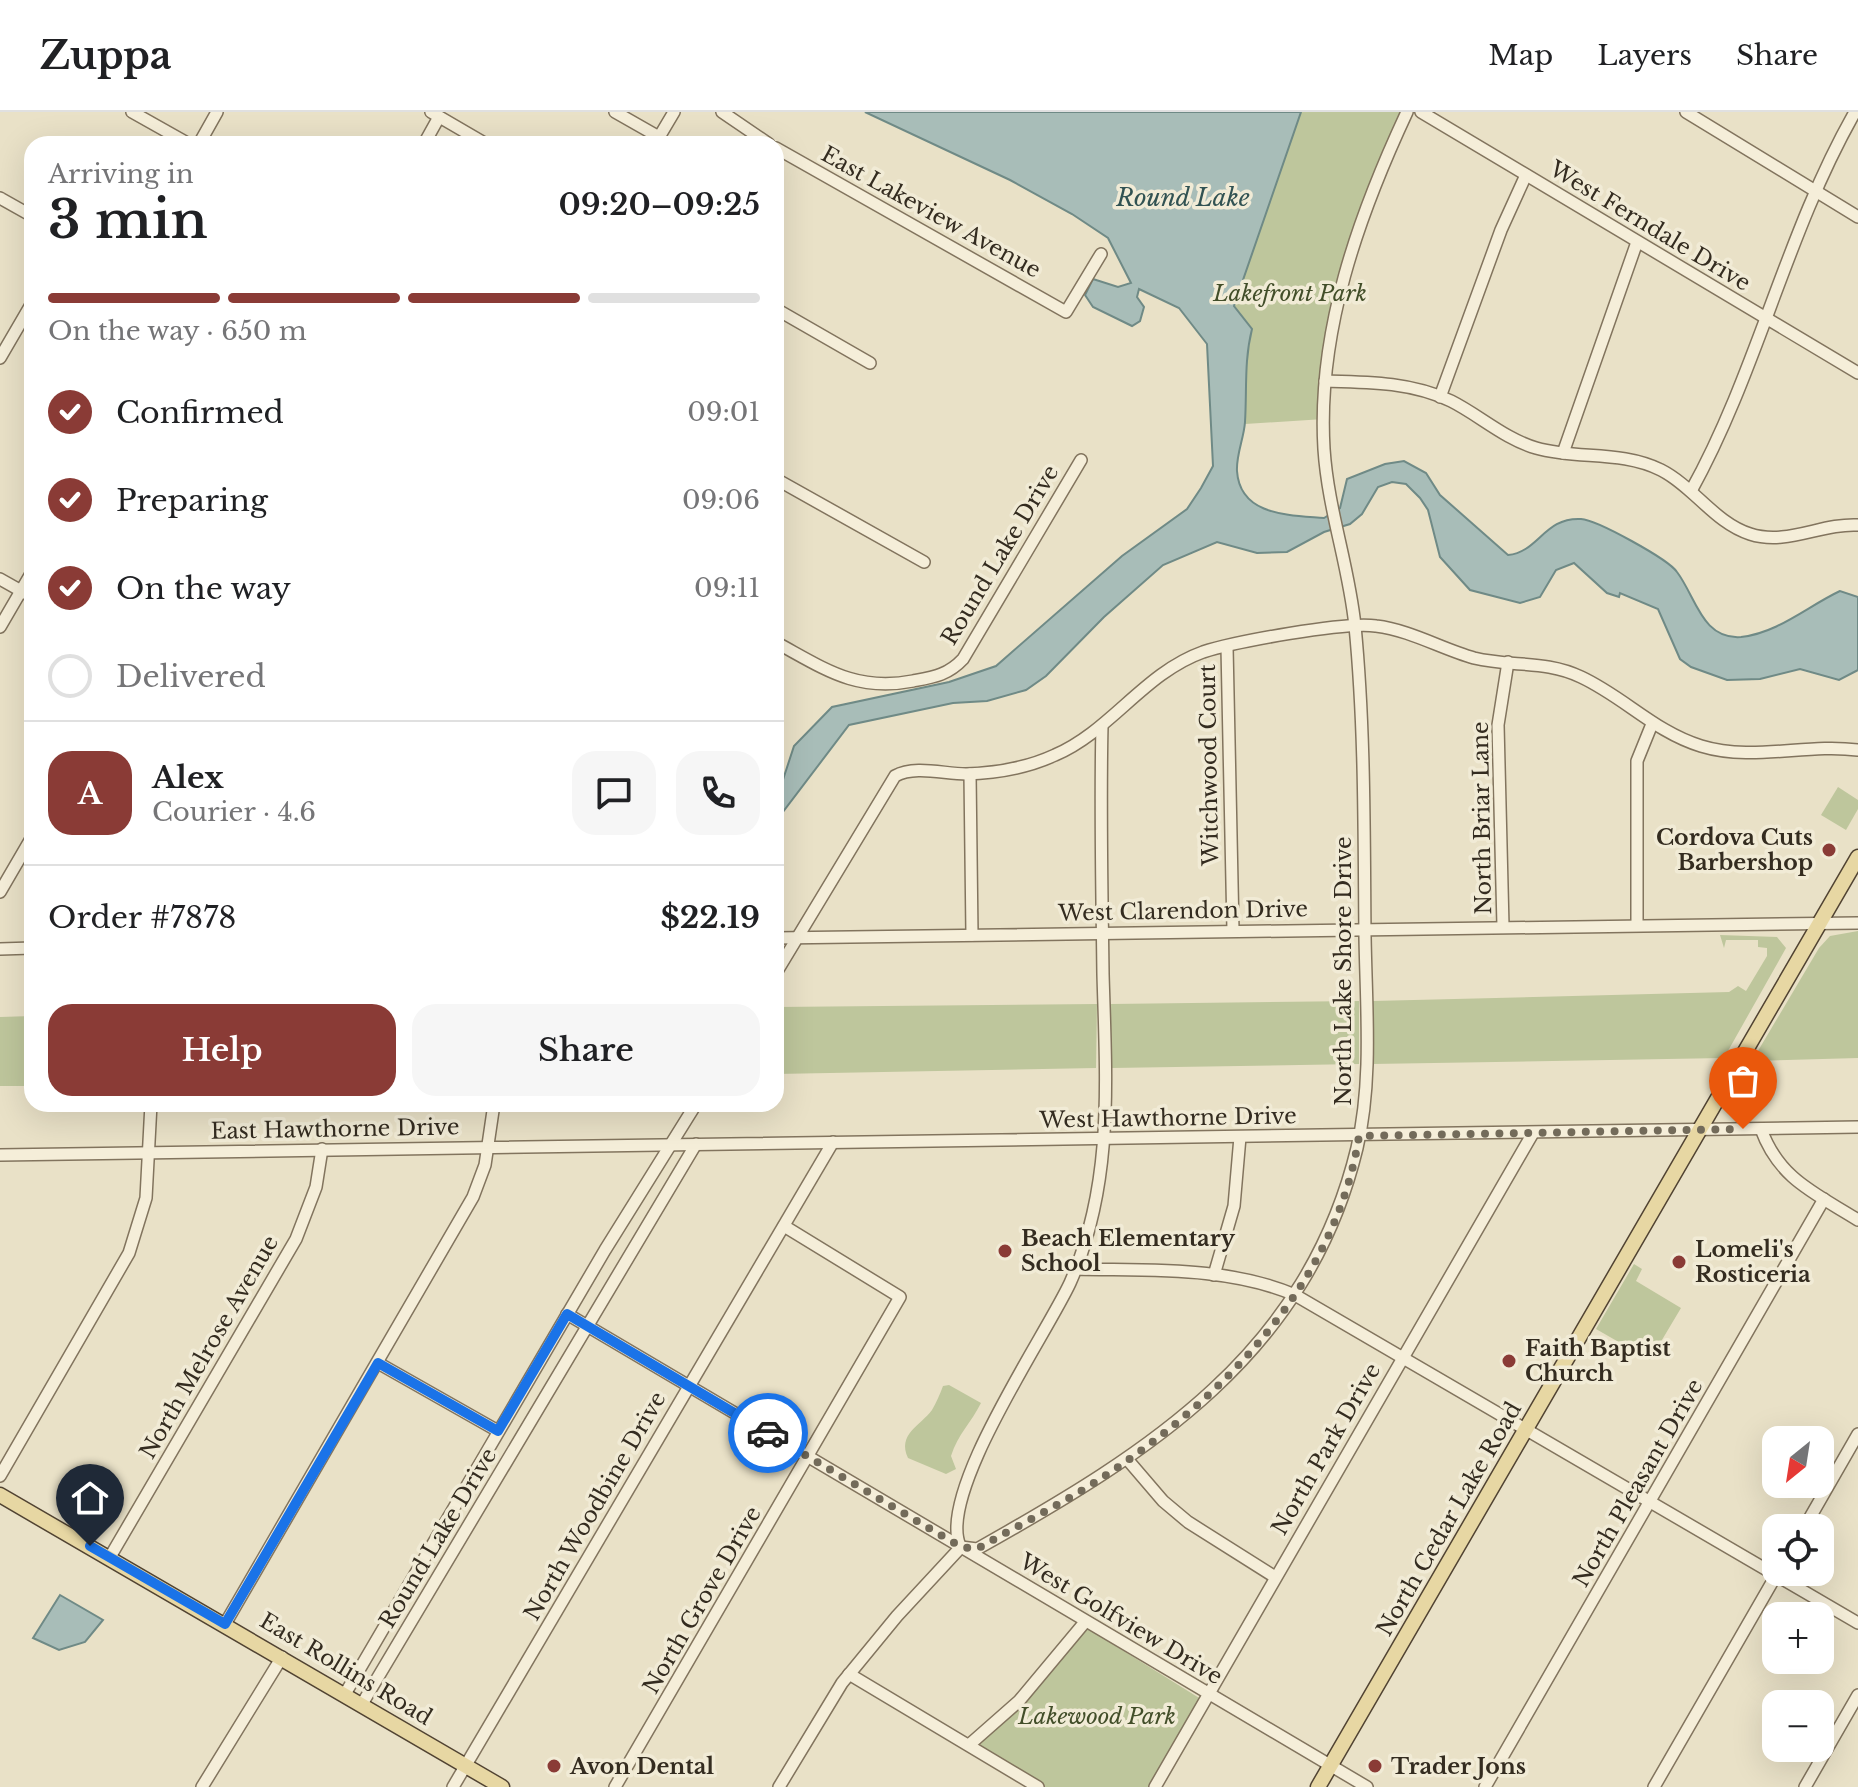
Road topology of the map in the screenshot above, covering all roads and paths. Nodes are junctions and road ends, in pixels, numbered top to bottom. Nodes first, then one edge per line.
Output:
1 (132, 112) edge
2 (217, 112) edge
3 (615, 112) edge
4 (674, 112) edge
5 (722, 112) edge
6 (1407, 112) edge
7 (1421, 112) edge
8 (1686, 112) edge
9 (1855, 112) edge
10 (435, 114) edge
11 (175, 136) edge
12 (204, 136) edge
13 (427, 136) edge
14 (472, 136) edge
15 (650, 136) edge
16 (660, 136) edge
17 (757, 136) edge
18 (784, 153) edge
19 (1526, 175) junction
20 (1815, 190) junction
21 (0, 198) edge
22 (24, 212) edge
23 (1858, 217) edge
24 (1637, 242) junction
25 (1101, 254) dead end
26 (784, 314) edge
27 (24, 317) edge
28 (1765, 318) junction
29 (0, 358) edge
30 (870, 363) dead end
31 (1858, 373) edge
32 (1325, 381) junction
33 (1440, 397) junction
34 (1563, 453) junction
35 (1081, 460) dead end
36 (784, 483) edge
37 (1691, 491) junction
38 (1858, 525) edge
39 (924, 562) dead end
40 (0, 579) edge
41 (24, 592) edge
42 (24, 598) edge
43 (1355, 626) junction
44 (0, 627) edge
45 (1227, 647) junction
46 (784, 648) edge
47 (1508, 662) junction
48 (1652, 724) junction
49 (1102, 726) junction
50 (1858, 750) edge
51 (970, 774) junction
52 (24, 851) edge
53 (1858, 857) edge
54 (0, 892) edge
55 (1858, 923) edge
56 (1637, 925) junction
57 (1817, 925) junction
58 (1503, 926) junction
59 (1365, 928) junction
60 (1233, 930) junction
61 (1103, 933) junction
62 (972, 935) junction
63 (784, 938) edge
64 (797, 938) junction
65 (24, 948) edge
66 (0, 949) edge
67 (784, 960) edge
68 (151, 1112) edge
69 (493, 1112) edge
70 (691, 1112) edge
71 (1858, 1127) edge
72 (1761, 1129) junction
73 (1700, 1131) junction
74 (1533, 1133) junction
75 (1359, 1136) junction
76 (1240, 1137) junction
77 (1105, 1139) junction
78 (833, 1142) junction
79 (696, 1144) junction
80 (670, 1145) junction
81 (488, 1147) junction
82 (322, 1149) junction
83 (151, 1151) junction
84 (0, 1155) edge
85 (1824, 1199) junction
86 (1858, 1220) edge
87 (784, 1226) junction
88 (1075, 1269) junction
89 (1214, 1275) junction
90 (1295, 1295) junction
91 (567, 1314) junction
92 (587, 1326) junction
93 (1402, 1356) junction
94 (378, 1363) junction
95 (688, 1386) junction
96 (1526, 1429) junction
97 (498, 1431) junction
98 (1858, 1434) edge
99 (809, 1457) junction
100 (1127, 1459) junction
101 (0, 1476) edge
102 (0, 1495) edge
103 (1650, 1500) junction
104 (1812, 1514) edge
105 (961, 1547) junction
106 (110, 1557) junction
107 (1762, 1564) edge
108 (1275, 1577) junction
109 (1770, 1586) edge
110 (1799, 1586) edge
111 (1085, 1622) junction
112 (1858, 1623) edge
113 (225, 1624) junction
114 (282, 1657) junction
115 (849, 1674) junction
116 (345, 1694) junction
117 (1208, 1694) junction
118 (1858, 1695) edge
119 (362, 1704) junction
120 (969, 1745) junction
121 (465, 1765) junction
122 (1330, 1765) junction
123 (202, 1787) edge
124 (453, 1787) edge
125 (502, 1787) edge
126 (615, 1787) edge
127 (779, 1787) edge
128 (1038, 1787) edge
129 (1155, 1787) edge
130 (1318, 1787) edge
131 (1367, 1787) edge
132 (1485, 1787) edge
133 (1654, 1787) edge
134 (1805, 1787) edge

1 - 11 street
2 - 12 street
3 - 15 street
4 - 16 street
5 - 17 street
6 - 32 street, North Lake Shore Drive
7 - 19 street, West Ferndale Drive
8 - 20 street
9 - 20 street
10 - 13 street
10 - 14 street
18 - 25 street, East Lakeview Avenue
19 - 24 street, West Ferndale Drive
19 - 33 street
20 - 23 street
20 - 28 street
21 - 22 street
24 - 28 street, West Ferndale Drive
24 - 34 street
26 - 30 street
27 - 29 street
28 - 31 street, West Ferndale Drive
28 - 37 street
32 - 33 street
32 - 43 street, North Lake Shore Drive
33 - 34 street
34 - 37 street
35 - 46 street, Round Lake Drive
36 - 39 street
37 - 38 street
40 - 41 street
42 - 44 street
43 - 45 street
43 - 47 street
43 - 59 street, North Lake Shore Drive
45 - 49 street
45 - 60 street, Witchwood Court
47 - 48 street
47 - 58 street, North Briar Lane
48 - 50 street
48 - 56 street
49 - 51 street
49 - 61 street
51 - 62 street
51 - 64 street
52 - 54 street
53 - 57 main road, North Cedar Lake Road
55 - 57 street, West Clarendon Drive
56 - 57 street, West Clarendon Drive
56 - 58 street, West Clarendon Drive
57 - 73 main road, North Cedar Lake Road
58 - 59 street, West Clarendon Drive
59 - 60 street, West Clarendon Drive
59 - 75 street, North Lake Shore Drive
60 - 61 street, West Clarendon Drive
61 - 62 street, West Clarendon Drive
61 - 77 street
62 - 64 street, West Clarendon Drive
63 - 64 street, West Clarendon Drive
64 - 67 street
65 - 66 street
68 - 83 street
69 - 81 street
70 - 80 street
71 - 72 street, West Hawthorne Drive
72 - 73 street, West Hawthorne Drive
72 - 85 street
73 - 74 street, West Hawthorne Drive
73 - 96 main road, North Cedar Lake Road
74 - 75 street, West Hawthorne Drive
74 - 93 street, North Park Drive
75 - 76 street, West Hawthorne Drive
75 - 90 street, North Lake Shore Drive
76 - 77 street, West Hawthorne Drive
76 - 89 street
77 - 78 street, West Hawthorne Drive
77 - 88 street
78 - 79 street, West Hawthorne Drive
78 - 87 street, North Woodbine Drive
79 - 80 street, West Hawthorne Drive
79 - 92 street, Round Lake Drive
80 - 81 street, East Hawthorne Drive
80 - 91 street
81 - 82 street, East Hawthorne Drive
81 - 94 street
82 - 83 street, East Hawthorne Drive
82 - 106 street, North Melrose Avenue
83 - 84 street, East Hawthorne Drive
83 - 101 street
85 - 86 street
85 - 103 street, North Pleasant Drive
87 - 95 street, North Woodbine Drive
87 - 99 street, North Grove Drive
88 - 89 street
88 - 105 street
89 - 90 street
90 - 93 street
90 - 100 street, North Lake Shore Drive
91 - 92 street, West Golfview Drive
91 - 97 street
92 - 95 street, West Golfview Drive
92 - 119 street, Round Lake Drive
93 - 96 street
93 - 108 street, North Park Drive
94 - 97 street
94 - 113 street
95 - 99 street, West Golfview Drive
95 - 121 street, North Woodbine Drive
96 - 103 street
96 - 122 main road, North Cedar Lake Road
97 - 116 street
98 - 104 street
99 - 105 street, West Golfview Drive
99 - 126 street, North Grove Drive
100 - 105 street, North Lake Shore Drive
100 - 108 street
102 - 106 main road, East Rollins Road
103 - 107 street
103 - 132 street, North Pleasant Drive
105 - 111 street, West Golfview Drive
105 - 115 street
106 - 113 main road, East Rollins Road
108 - 117 street, North Park Drive
109 - 133 street
110 - 112 street
111 - 117 street, West Golfview Drive
111 - 120 street
113 - 114 main road, East Rollins Road
114 - 116 main road, East Rollins Road
114 - 123 street
115 - 120 street
115 - 127 street
116 - 119 main road, East Rollins Road
117 - 122 street, West Golfview Drive
117 - 129 street, North Park Drive
118 - 134 street
119 - 121 main road, East Rollins Road
120 - 128 street
121 - 124 street, North Woodbine Drive
121 - 125 main road, East Rollins Road
122 - 130 main road, North Cedar Lake Road
122 - 131 street, West Golfview Drive

